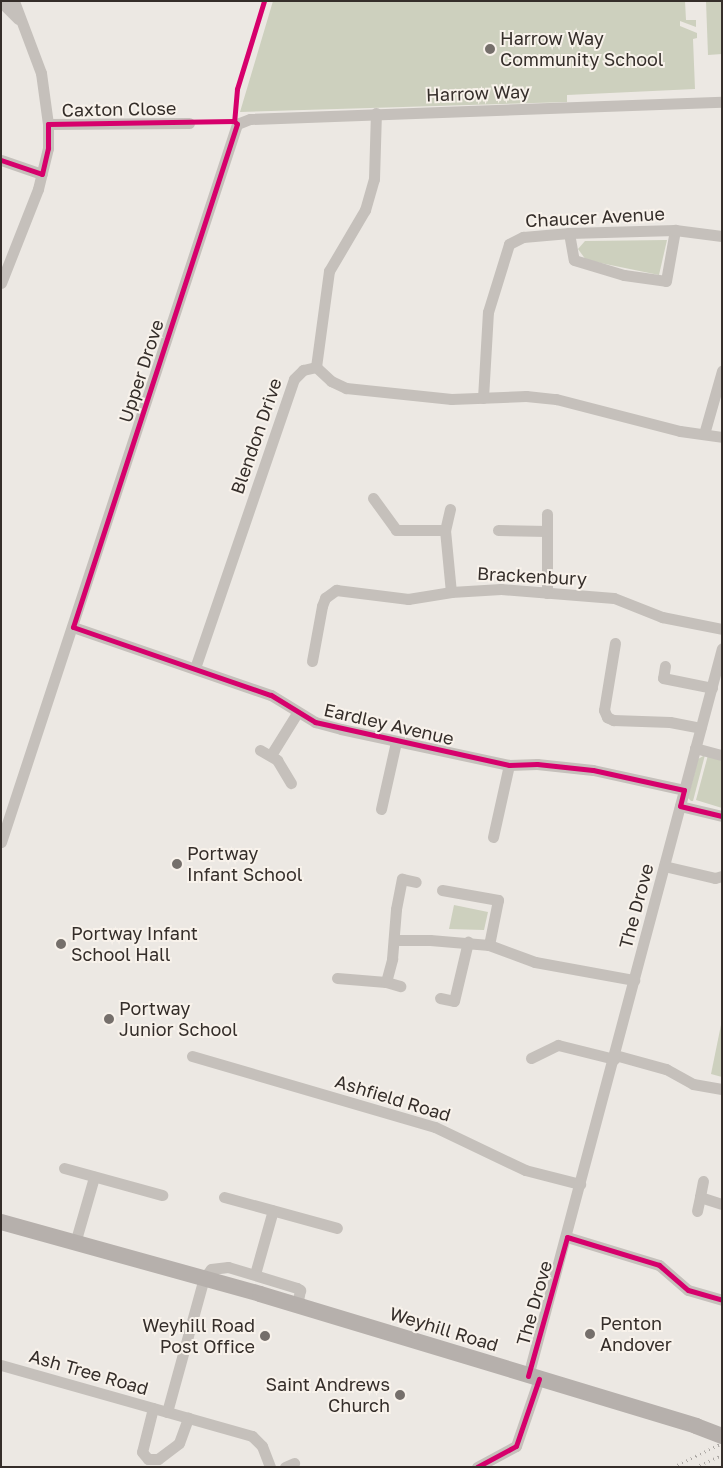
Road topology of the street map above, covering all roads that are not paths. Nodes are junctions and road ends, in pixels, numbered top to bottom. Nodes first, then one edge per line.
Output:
1 (14, 1) edge
2 (1, 2) edge
3 (19, 20) junction
4 (722, 102) edge
5 (376, 114) junction
6 (190, 123) dead end
7 (48, 124) junction
8 (237, 124) joint
9 (1, 160) edge
10 (42, 174) junction
11 (675, 230) junction
12 (568, 233) junction
13 (722, 236) edge
14 (1, 284) edge
15 (316, 367) junction
16 (722, 371) edge
17 (482, 398) junction
18 (704, 434) junction
19 (722, 437) edge
20 (373, 498) dead end
21 (450, 510) dead end
22 (547, 514) dead end
23 (445, 530) junction
24 (498, 530) dead end
25 (547, 531) junction
26 (452, 592) junction
27 (547, 593) junction
28 (73, 627) junction
29 (722, 629) edge
30 (615, 643) dead end
31 (722, 648) edge
32 (312, 661) dead end
33 (665, 666) dead end
34 (195, 668) junction
35 (712, 688) junction
36 (297, 713) junction
37 (700, 728) junction
38 (396, 742) junction
39 (695, 748) junction
40 (722, 755) edge
41 (509, 765) junction
42 (291, 783) dead end
43 (684, 790) junction
44 (680, 806) junction
45 (381, 809) dead end
46 (722, 816) edge
47 (493, 837) dead end
48 (1, 842) edge
49 (664, 866) junction
50 (722, 876) edge
51 (416, 882) dead end
52 (442, 890) dead end
53 (394, 940) junction
54 (468, 942) junction
55 (489, 945) junction
56 (337, 978) dead end
57 (634, 980) junction
58 (386, 982) junction
59 (400, 986) dead end
60 (440, 998) dead end
61 (192, 1056) dead end
62 (614, 1057) junction
63 (531, 1058) dead end
64 (722, 1089) edge
65 (64, 1168) dead end
66 (94, 1177) junction
67 (703, 1181) dead end
68 (580, 1184) junction
69 (162, 1195) dead end
70 (224, 1197) dead end
71 (700, 1197) junction
72 (722, 1204) edge
73 (273, 1210) junction
74 (697, 1211) dead end
75 (1, 1222) edge
76 (337, 1228) dead end
77 (567, 1237) junction
78 (75, 1243) junction
79 (255, 1274) junction
80 (204, 1278) junction
81 (722, 1300) edge
82 (297, 1305) junction
83 (1, 1365) edge
84 (534, 1377) junction
85 (153, 1408) junction
86 (167, 1412) junction
87 (188, 1418) junction
88 (722, 1436) edge
89 (270, 1467) edge
90 (477, 1467) edge

1 - 3 street
2 - 3 street
3 - 7 street
4 - 5 street, Harrow Way
5 - 8 street, Harrow Way
5 - 15 street
6 - 7 street, Caxton Close
7 - 10 street
8 - 28 street, Upper Drove
9 - 10 street
10 - 14 street
11 - 12 street, Chaucer Avenue
11 - 12 street
11 - 13 street, Chaucer Avenue
12 - 17 street, Chaucer Avenue
15 - 17 street
15 - 34 street, Blendon Drive
16 - 18 street
17 - 18 street
18 - 19 street
20 - 23 street
21 - 23 street
22 - 25 street
23 - 26 street
24 - 25 street
25 - 27 street
26 - 27 street, Brackenbury
26 - 32 street, Brackenbury
27 - 29 street, Brackenbury
28 - 34 street, Eardley Avenue
28 - 48 street, Upper Drove
30 - 37 street
31 - 35 street, The Drove
33 - 35 street
34 - 36 street, Eardley Avenue
35 - 37 street, The Drove
36 - 38 street, Eardley Avenue
36 - 42 street, Eardley Avenue
37 - 39 street, The Drove
38 - 41 street, Eardley Avenue
38 - 45 street, Eardley Avenue
39 - 40 street
39 - 43 street, The Drove
41 - 43 street, Eardley Avenue
41 - 47 street
43 - 44 street, The Drove
44 - 46 street
44 - 49 street, The Drove
49 - 50 street
49 - 57 street, The Drove
51 - 53 street
52 - 55 street
53 - 54 street
53 - 58 street
54 - 55 street
54 - 60 street
55 - 57 street
56 - 58 street
57 - 62 street, The Drove
58 - 59 street
61 - 68 street, Ashfield Road
62 - 63 street
62 - 64 street
62 - 68 street, The Drove
65 - 66 street
66 - 69 street
66 - 78 street
67 - 71 street
68 - 77 street, The Drove
70 - 73 street
71 - 72 street
71 - 74 street
73 - 76 street
73 - 79 street
75 - 78 main road, Weyhill Road
77 - 81 street
77 - 84 street, The Drove
78 - 80 main road, Weyhill Road
79 - 80 street
79 - 82 street
80 - 82 main road, Weyhill Road
80 - 86 street
82 - 84 main road, Weyhill Road
83 - 85 street, Ash Tree Road
84 - 88 main road, Weyhill Road
84 - 90 street, The Drove
85 - 86 street, Ash Tree Road
85 - 87 street
86 - 87 street, Ash Tree Road
87 - 89 street, Ash Tree Road

